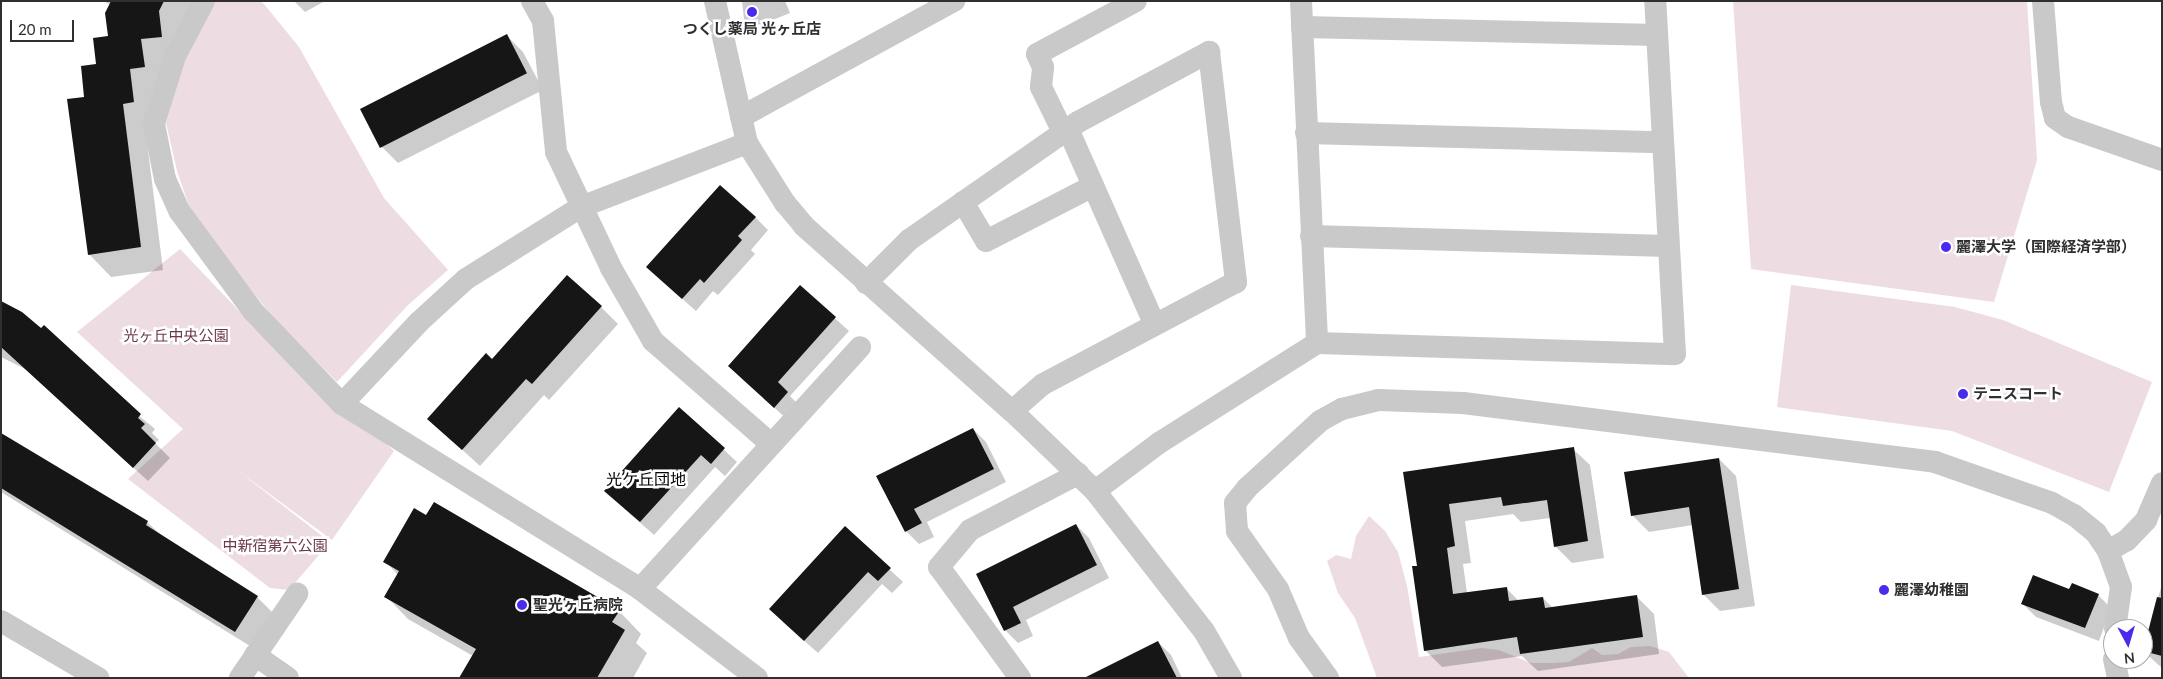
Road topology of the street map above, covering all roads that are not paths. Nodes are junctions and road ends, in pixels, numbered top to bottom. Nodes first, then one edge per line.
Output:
1 (204, 1) edge
2 (532, 1) edge
3 (715, 1) edge
4 (954, 1) edge
5 (1136, 1) edge
6 (1301, 1) edge
7 (1656, 1) edge
8 (2043, 1) edge
9 (1302, 27) junction
10 (1657, 35) junction
11 (742, 117) junction
12 (1065, 131) junction
13 (1306, 133) junction
14 (1661, 142) junction
15 (748, 143) junction
16 (2162, 160) edge
17 (1093, 186) junction
18 (963, 202) junction
19 (581, 207) junction
20 (1311, 236) junction
21 (1668, 246) junction
22 (866, 283) junction
23 (1155, 325) junction
24 (1317, 343) junction
25 (860, 347) dead end
26 (342, 404) junction
27 (1012, 410) junction
28 (771, 444) junction
29 (1078, 474) junction
30 (2162, 483) edge
31 (1095, 491) junction
32 (2108, 551) junction
33 (640, 589) junction
34 (297, 594) dead end
35 (2117, 619) edge
36 (1, 621) edge
37 (255, 655) junction
38 (98, 678) edge
39 (240, 678) edge
40 (288, 678) edge
41 (757, 678) edge
42 (1020, 678) edge
43 (1231, 678) edge
44 (1328, 678) edge

1 - 26 street
2 - 19 street
3 - 11 street
4 - 11 street
5 - 12 street
6 - 9 street
7 - 10 street
8 - 16 street
9 - 10 street
9 - 13 street
10 - 14 street
11 - 15 street
12 - 17 street
12 - 18 street
12 - 23 street
13 - 14 street
13 - 20 street
14 - 21 street
15 - 19 street
15 - 22 street
17 - 18 street
17 - 23 street
18 - 22 street
19 - 26 street
19 - 28 street
20 - 21 street
20 - 24 street
21 - 24 street
22 - 27 street
23 - 27 street
24 - 31 street
25 - 28 street
26 - 33 street
27 - 29 street
28 - 33 street
29 - 31 street
29 - 42 street
30 - 32 street
31 - 43 street
32 - 35 street
32 - 44 street
33 - 41 street
34 - 37 street
36 - 38 street
37 - 39 street
37 - 40 street

